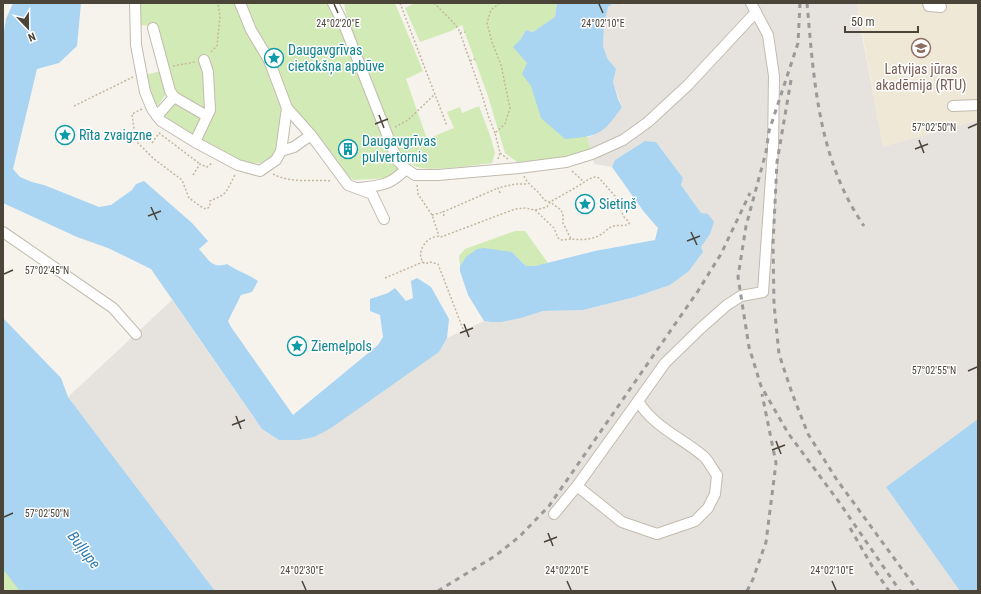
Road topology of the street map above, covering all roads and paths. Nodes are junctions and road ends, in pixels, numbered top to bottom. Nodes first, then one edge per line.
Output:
1 (135, 3) edge
2 (240, 3) edge
3 (333, 3) edge
4 (340, 3) edge
5 (400, 3) edge
6 (434, 3) edge
7 (500, 3) edge
8 (928, 3) edge
9 (754, 7) edge
10 (941, 7) dead end
11 (345, 27) junction
12 (153, 28) dead end
13 (465, 32) dead end
14 (460, 33) junction
15 (475, 59) dead end
16 (204, 60) dead end
17 (470, 61) junction
18 (435, 94) junction
19 (174, 97) junction
20 (149, 102) junction
21 (978, 105) edge
22 (952, 106) dead end
23 (287, 108) junction
24 (157, 116) junction
25 (207, 116) junction
26 (384, 126) junction
27 (447, 126) dead end
28 (495, 133) junction
29 (311, 135) junction
30 (195, 142) junction
31 (152, 143) dead end
32 (281, 151) junction
33 (500, 153) junction
34 (220, 156) junction
35 (566, 162) junction
36 (200, 164) junction
37 (238, 165) junction
38 (520, 168) junction
39 (406, 169) junction
40 (494, 170) junction
41 (260, 171) junction
42 (193, 175) dead end
43 (415, 175) junction
44 (584, 182) junction
45 (528, 184) junction
46 (352, 186) junction
47 (498, 188) junction
48 (500, 193) dead end
49 (550, 202) junction
50 (535, 210) junction
51 (443, 212) junction
52 (432, 215) junction
53 (444, 216) dead end
54 (384, 219) dead end
55 (3, 232) edge
56 (439, 236) junction
57 (571, 239) junction
58 (423, 262) junction
59 (385, 278) dead end
60 (463, 329) dead end
61 (136, 334) dead end
62 (638, 401) junction
63 (577, 486) junction
64 (554, 514) dead end

1 - 20 lane
2 - 23 lane
3 - 11 lane
4 - 11 lane
5 - 18 path
6 - 14 path
7 - 28 path
8 - 10 lane
9 - 35 lane
9 - 62 lane
11 - 26 lane
12 - 19 lane
13 - 14 path
14 - 17 path
15 - 17 path
16 - 25 lane
17 - 28 path
18 - 26 path
18 - 27 path
19 - 24 lane
19 - 25 lane
20 - 24 lane
20 - 37 path
21 - 22 lane
23 - 29 lane
23 - 32 lane
24 - 30 lane
25 - 30 lane
26 - 39 lane
28 - 33 path
29 - 32 lane
29 - 46 lane
30 - 34 lane
31 - 36 path
32 - 41 lane
33 - 38 path
33 - 40 path
34 - 36 path
34 - 37 lane
35 - 38 lane
35 - 44 path
36 - 42 path
37 - 41 lane
38 - 40 lane
38 - 45 path
39 - 43 lane
39 - 46 lane
40 - 43 lane
41 - 46 path
43 - 52 path
44 - 49 path
44 - 57 path
45 - 47 path
45 - 49 path
46 - 54 lane
47 - 48 path
47 - 51 path
49 - 50 path
49 - 57 path
50 - 56 path
50 - 57 path
51 - 52 path
51 - 53 path
52 - 56 path
55 - 61 lane
56 - 58 path
58 - 59 path
58 - 60 path
62 - 63 lane
62 - 63 lane
63 - 64 lane

